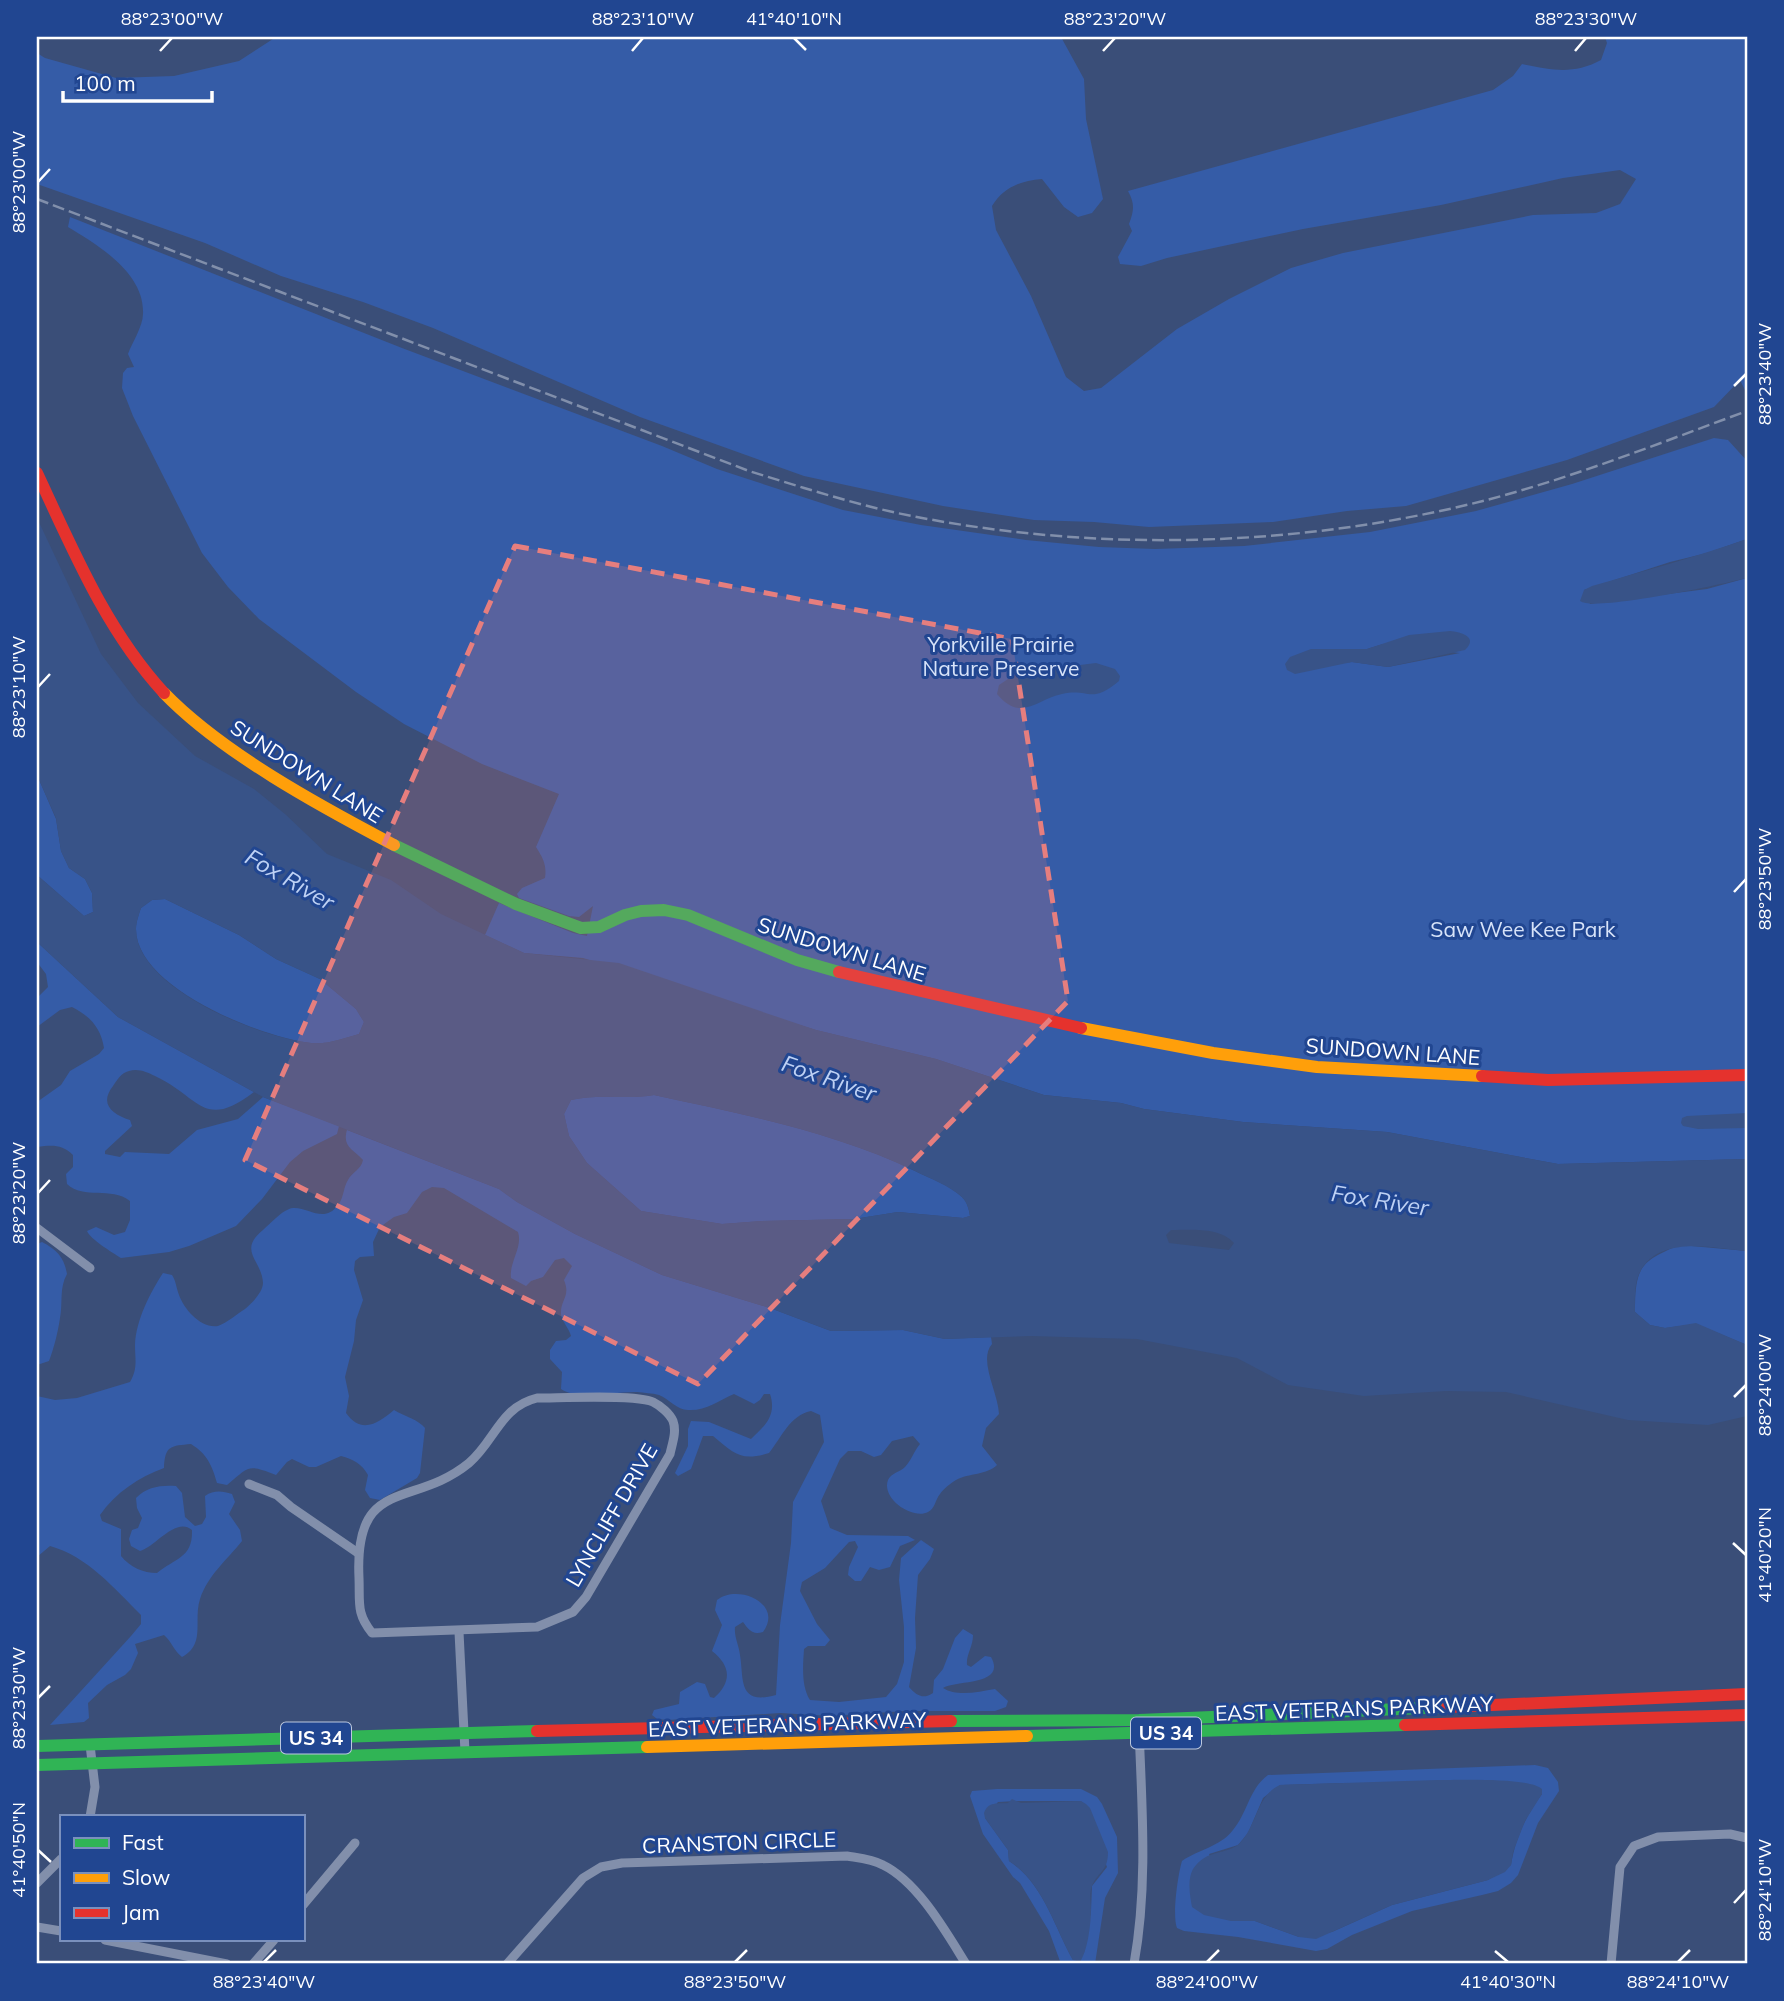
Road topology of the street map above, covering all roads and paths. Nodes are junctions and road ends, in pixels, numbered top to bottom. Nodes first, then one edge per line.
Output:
1 (37, 473) edge
2 (1747, 1075) edge
3 (37, 1228) edge
4 (90, 1268) dead end
5 (249, 1484) dead end
6 (358, 1553) junction
7 (459, 1632) junction
8 (1747, 1694) edge
9 (1747, 1715) edge
10 (1139, 1720) junction
11 (464, 1734) junction
12 (1139, 1734) junction
13 (90, 1745) junction
14 (37, 1746) edge
15 (464, 1752) junction
16 (92, 1764) junction
17 (37, 1766) edge
18 (90, 1815) edge
19 (1747, 1838) edge
20 (355, 1843) dead end
21 (60, 1860) edge
22 (37, 1883) edge
23 (304, 1904) edge
24 (37, 1927) edge
25 (60, 1931) edge
26 (110, 1941) edge
27 (273, 1941) edge
28 (227, 1964) edge
29 (253, 1964) edge
30 (507, 1964) edge
31 (966, 1964) edge
32 (1134, 1964) edge
33 (1611, 1964) edge

1 - 2 main road, SUNDOWN LANE
3 - 4 street
5 - 6 street
6 - 7 street, LYNCLIFF DRIVE
6 - 7 street, LYNCLIFF DRIVE
7 - 11 street
8 - 10 main road, EAST VETERANS PARKWAY / US 34
9 - 12 main road, EAST VETERANS PARKWAY / US 34
10 - 11 main road, EAST VETERANS PARKWAY / US 34
10 - 12 street
11 - 13 main road, US 34
11 - 15 street
12 - 15 main road, EAST VETERANS PARKWAY / US 34
12 - 32 street
13 - 14 main road, US 34
13 - 16 street
15 - 16 main road, US 34
16 - 17 main road, US 34
16 - 18 street
19 - 33 street
20 - 23 street
21 - 22 street
24 - 25 street
26 - 28 street
27 - 29 street
30 - 31 street, CRANSTON CIRCLE

